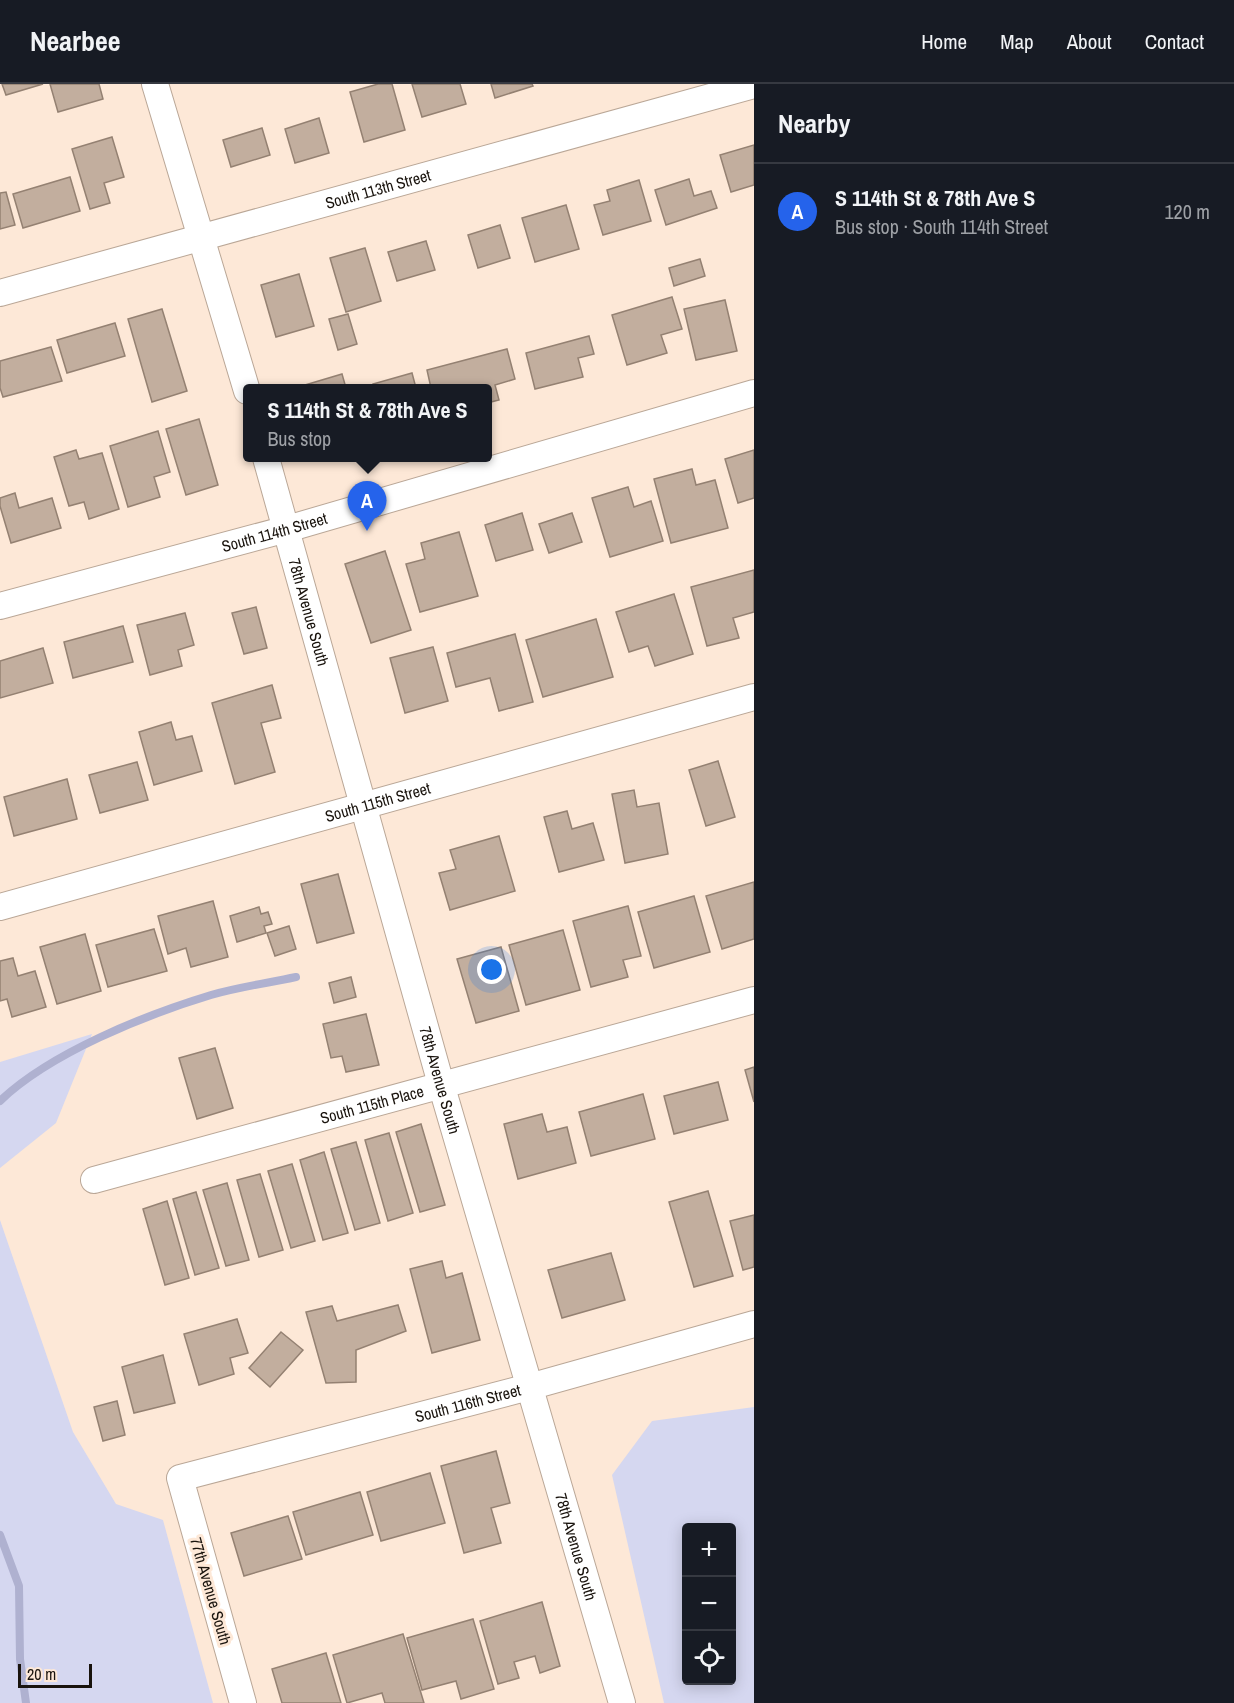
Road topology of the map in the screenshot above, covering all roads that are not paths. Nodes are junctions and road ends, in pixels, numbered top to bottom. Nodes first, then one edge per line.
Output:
1 (155, 84) edge
2 (754, 85) edge
3 (202, 237) junction
4 (0, 293) edge
5 (245, 384) edge
6 (754, 393) edge
7 (267, 462) edge
8 (287, 529) junction
9 (0, 606) edge
10 (754, 697) edge
11 (364, 806) junction
12 (0, 907) edge
13 (754, 1000) edge
14 (441, 1084) junction
15 (94, 1180) dead end
16 (754, 1324) edge
17 (529, 1387) junction
18 (180, 1478) joint
19 (243, 1703) edge
20 (622, 1703) edge

1 - 3 street
2 - 3 street, South 113th Street
3 - 4 street, South 113th Street
3 - 5 street
6 - 8 street, South 114th Street
7 - 8 street, 78th Avenue South
8 - 9 street, South 114th Street
8 - 11 street, 78th Avenue South
10 - 11 street, South 115th Street
11 - 12 street, South 115th Street
11 - 14 street, 78th Avenue South
13 - 14 street, South 115th Place
14 - 15 street, South 115th Place
14 - 17 street, 78th Avenue South
16 - 17 street, South 116th Street
17 - 18 street, South 116th Street
17 - 20 street, 78th Avenue South
18 - 19 street, 77th Avenue South

